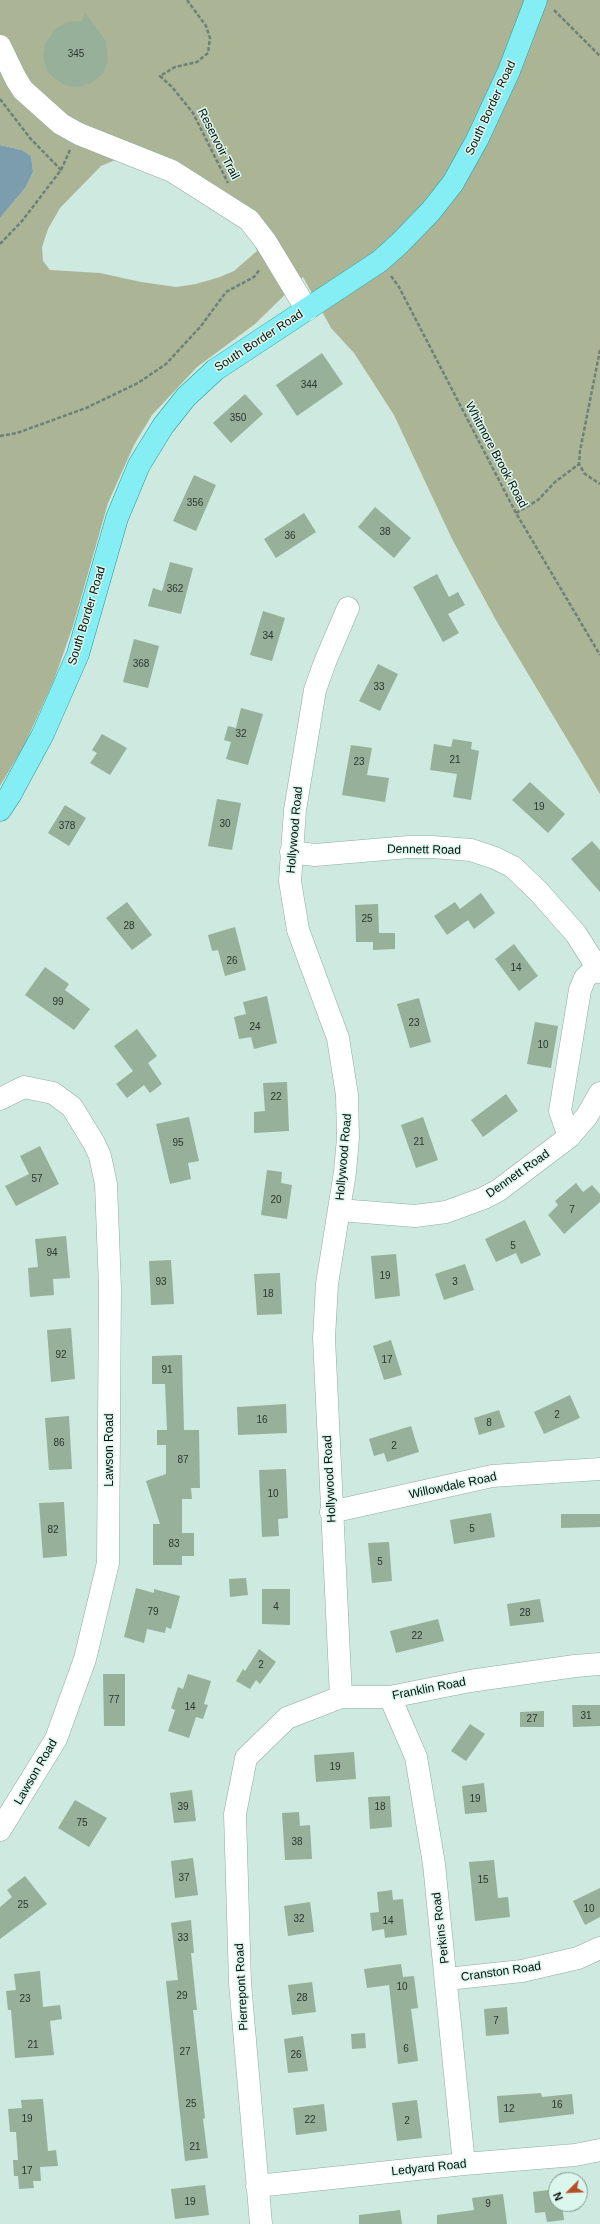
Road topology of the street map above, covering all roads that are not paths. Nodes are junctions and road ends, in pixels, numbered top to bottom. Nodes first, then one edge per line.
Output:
1 (542, 2) edge
2 (0, 46) edge
3 (307, 310) junction
4 (348, 608) dead end
5 (0, 810) edge
6 (291, 852) junction
7 (593, 942) edge
8 (599, 969) edge
9 (600, 1093) edge
10 (0, 1099) edge
11 (569, 1137) junction
12 (339, 1210) junction
13 (600, 1470) edge
14 (331, 1512) junction
15 (600, 1664) edge
16 (341, 1697) junction
17 (390, 1697) junction
18 (251, 1753) joint
19 (0, 1830) edge
20 (600, 1948) edge
21 (447, 1978) junction
22 (600, 2150) edge
23 (464, 2164) junction
24 (257, 2186) junction
25 (261, 2224) edge

1 - 3 main road, South Border Road
2 - 3 street
3 - 5 main road, South Border Road
4 - 6 street, Hollywood Road
6 - 7 street, Dennett Road
6 - 12 street, Hollywood Road
7 - 8 street, Dennett Road
8 - 11 street
9 - 11 street, Dennett Road
10 - 19 street, Lawson Road
11 - 12 street, Dennett Road
12 - 14 street, Hollywood Road
13 - 14 street, Willowdale Road
14 - 16 street, Hollywood Road
15 - 17 street, Franklin Road
16 - 17 street, Franklin Road
16 - 18 street, Franklin Road
17 - 21 street, Perkins Road
18 - 24 street, Pierrepont Road
20 - 21 street, Cranston Road
21 - 23 street, Perkins Road
22 - 23 street, Ledyard Road
23 - 24 street, Ledyard Road
24 - 25 street, Pierrepont Road

